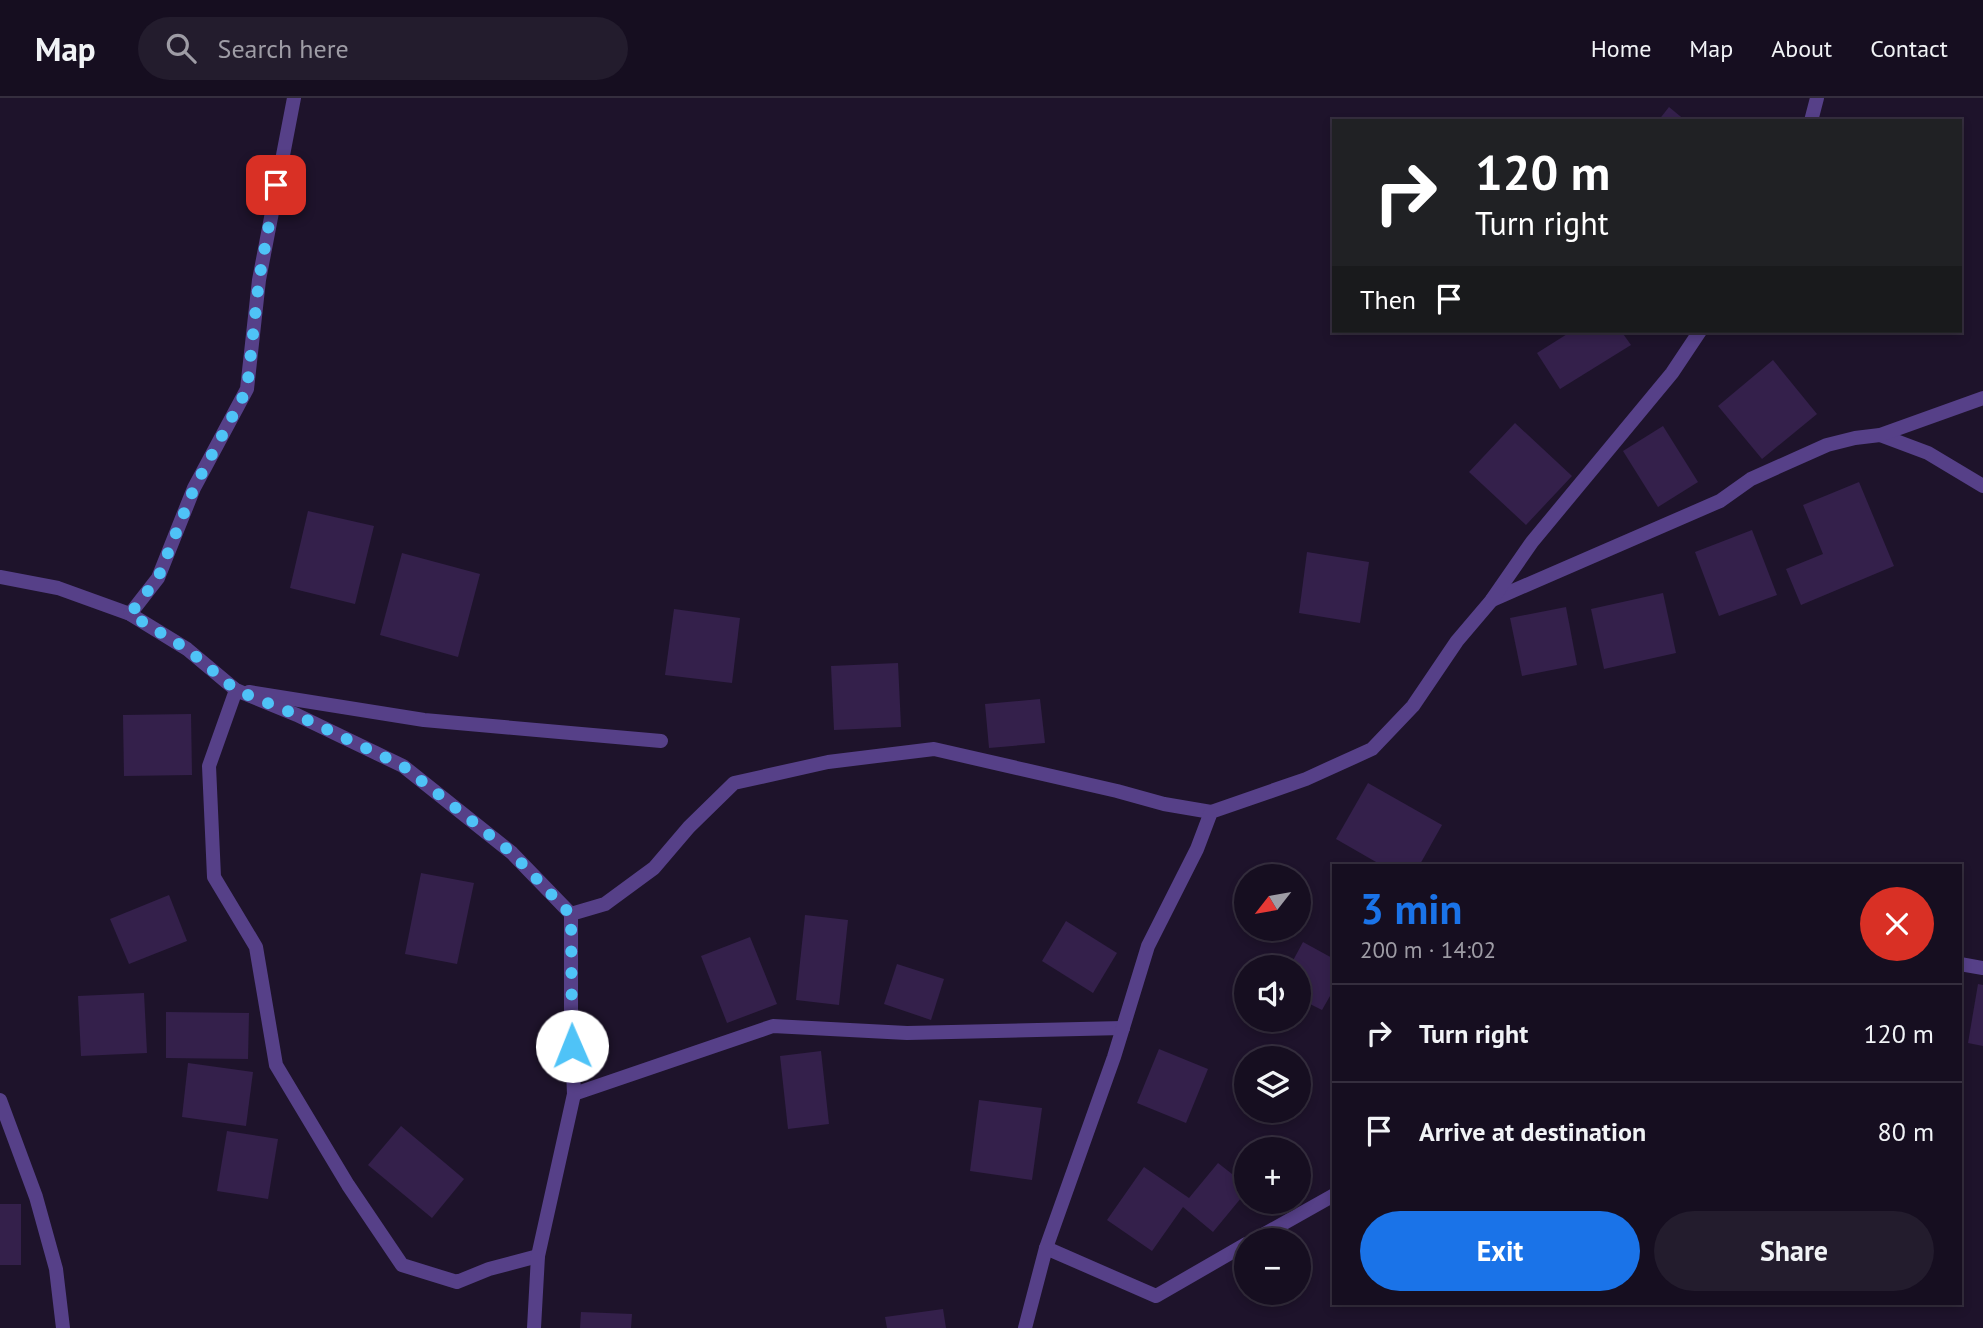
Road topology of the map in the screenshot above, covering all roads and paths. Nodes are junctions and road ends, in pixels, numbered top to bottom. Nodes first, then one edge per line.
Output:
1 (294, 98) edge
2 (1817, 98) edge
3 (1812, 119) edge
4 (1699, 333) edge
5 (1983, 398) edge
6 (1880, 435) junction
7 (1983, 486) edge
8 (0, 578) edge
9 (1491, 601) junction
10 (130, 614) junction
11 (236, 690) junction
12 (661, 741) dead end
13 (1211, 812) junction
14 (571, 915) junction
15 (1962, 964) edge
16 (1983, 968) edge
17 (1123, 1028) junction
18 (574, 1094) junction
19 (0, 1100) edge
20 (1332, 1196) edge
21 (1275, 1228) edge
22 (1046, 1248) junction
23 (1234, 1251) edge
24 (538, 1256) junction
25 (63, 1328) edge
26 (534, 1328) edge
27 (1025, 1328) edge

1 - 10 street
2 - 3 street
4 - 9 street
5 - 6 street
6 - 7 street
6 - 9 street
8 - 10 street
9 - 13 street
10 - 11 street
11 - 12 street
11 - 14 street
11 - 24 street
13 - 14 street
13 - 17 street
14 - 18 street
15 - 16 street
17 - 18 street
17 - 22 street
18 - 24 street
19 - 25 street
20 - 21 street
22 - 23 street
22 - 27 street
24 - 26 street

